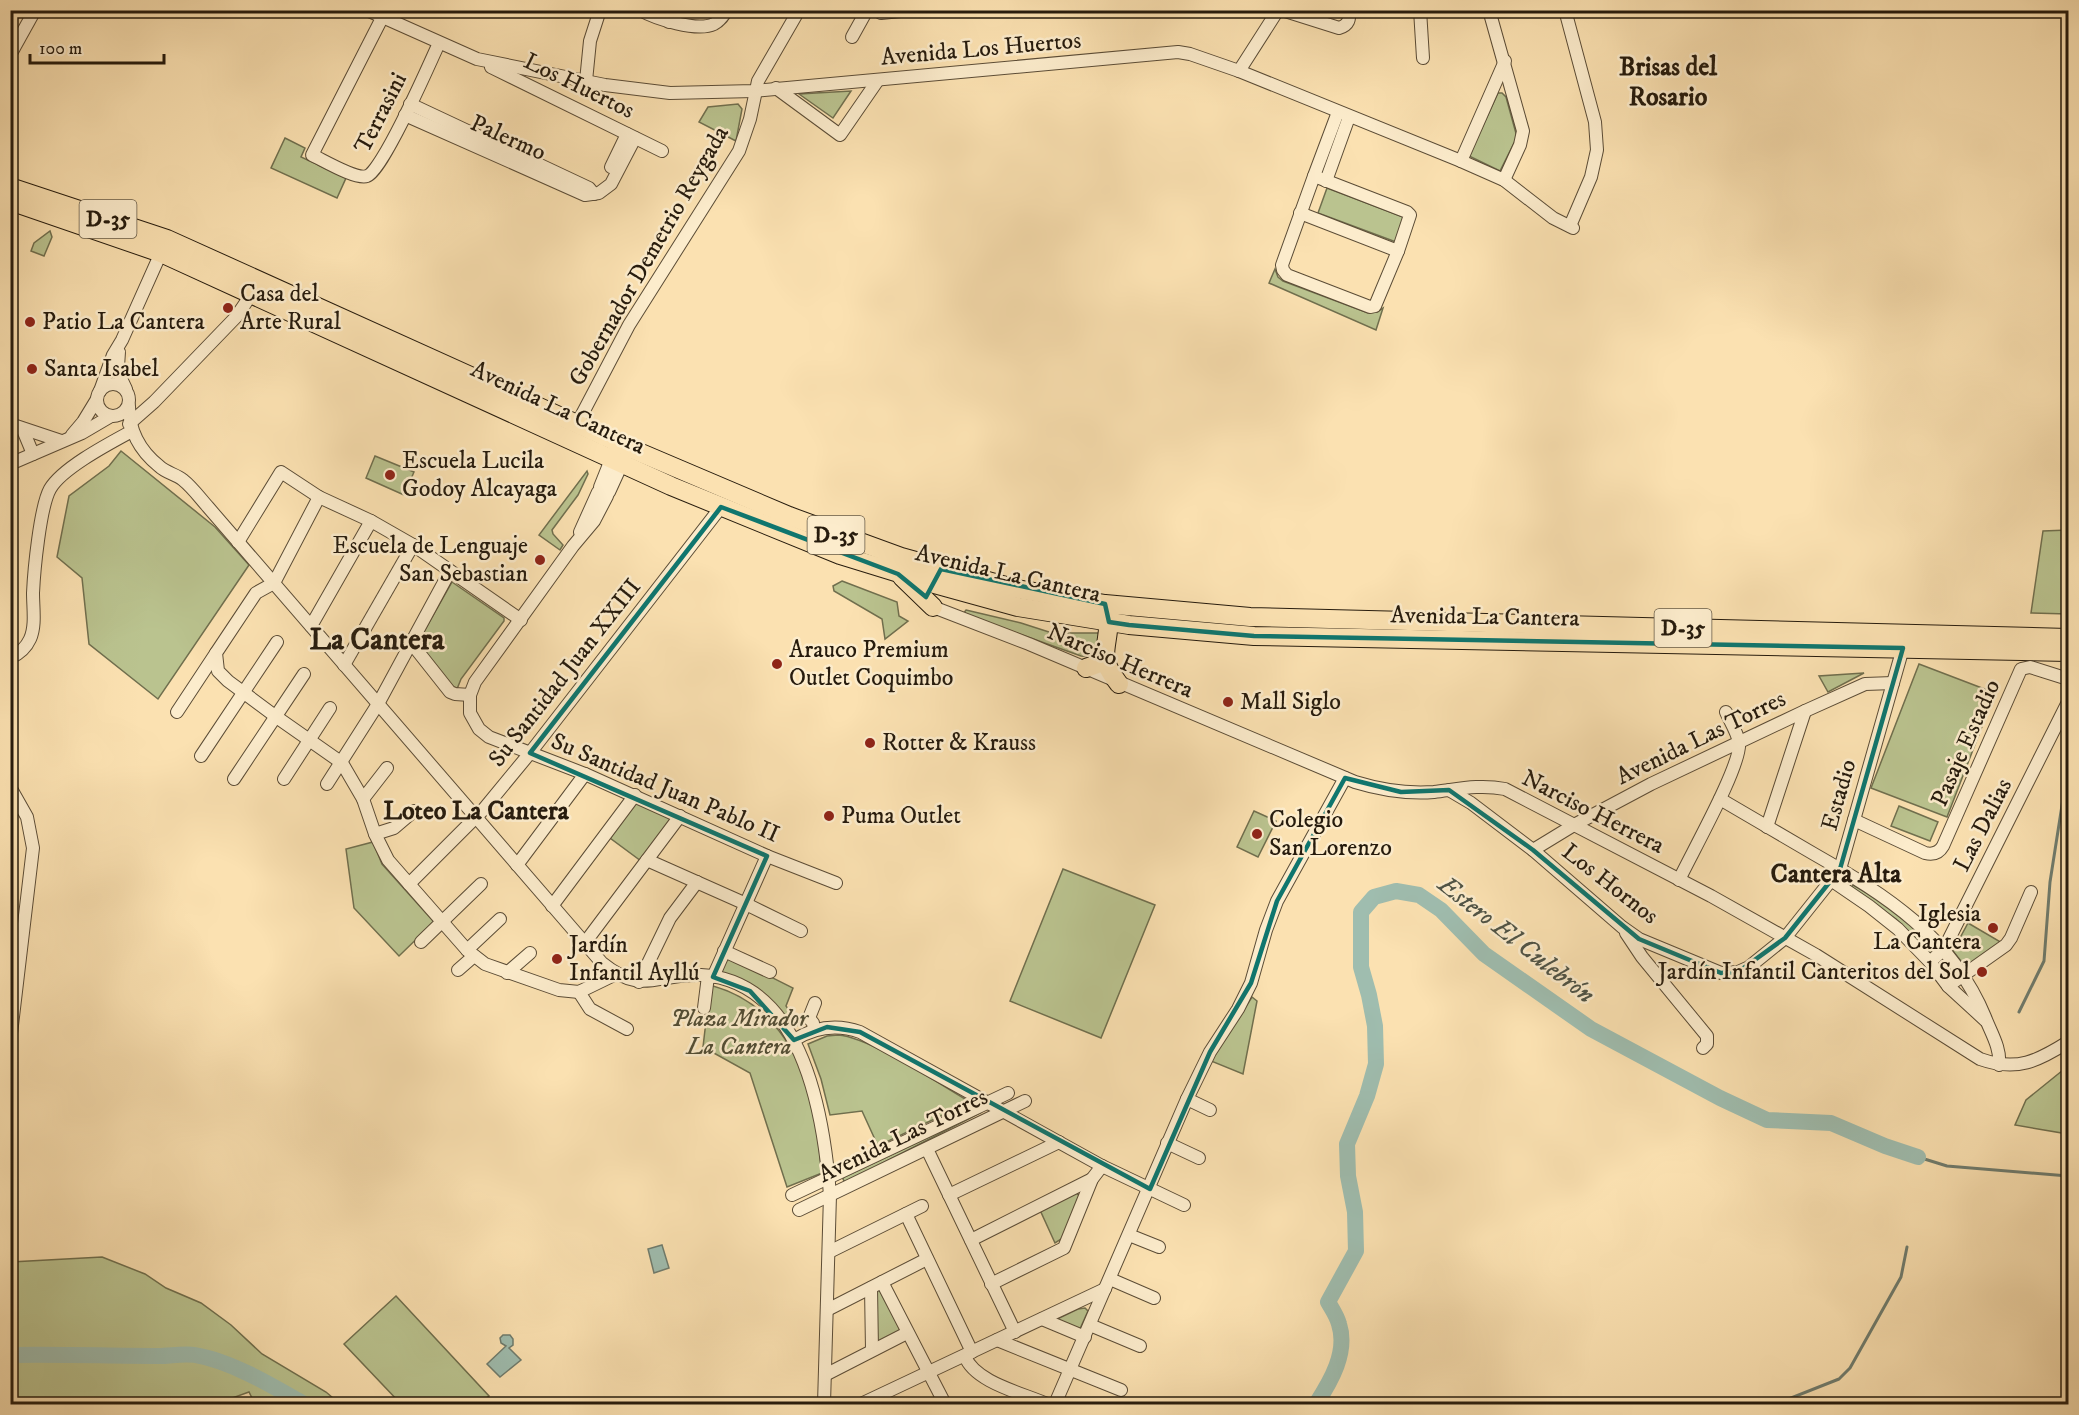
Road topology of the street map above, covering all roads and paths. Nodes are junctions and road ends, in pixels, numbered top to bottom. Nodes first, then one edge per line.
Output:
1 (35, 10) edge
2 (367, 10) edge
3 (600, 10) edge
4 (640, 10) edge
5 (726, 10) edge
6 (799, 10) edge
7 (867, 10) edge
8 (876, 10) edge
9 (910, 10) edge
10 (1280, 10) edge
11 (1350, 10) edge
12 (1420, 10) edge
13 (1489, 10) edge
14 (1565, 10) edge
15 (672, 14) edge
16 (386, 16) edge
17 (852, 37) dead end
18 (439, 43) junction
19 (10, 55) edge
20 (1424, 58) dead end
21 (477, 59) junction
22 (1504, 62) junction
23 (1239, 71) junction
24 (878, 80) junction
25 (586, 81) junction
26 (1493, 86) junction
27 (777, 88) junction
28 (1512, 90) junction
29 (754, 91) junction
30 (408, 109) junction
31 (1344, 115) junction
32 (631, 136) junction
33 (662, 151) dead end
34 (1461, 160) junction
35 (1320, 178) junction
36 (1504, 180) junction
37 (10, 187) edge
38 (10, 201) edge
39 (1300, 213) junction
40 (164, 246) junction
41 (1398, 251) junction
42 (251, 294) junction
43 (122, 340) junction
44 (126, 389) junction
45 (98, 395) junction
46 (129, 406) junction
47 (114, 416) junction
48 (10, 424) edge
49 (577, 424) junction
50 (130, 427) junction
51 (23, 430) junction
52 (65, 440) junction
53 (620, 453) junction
54 (33, 454) junction
55 (10, 464) edge
56 (319, 497) junction
57 (721, 507) junction
58 (371, 521) junction
59 (238, 542) junction
60 (413, 545) junction
61 (450, 571) junction
62 (898, 574) junction
63 (936, 576) junction
64 (274, 583) junction
65 (1105, 604) junction
66 (933, 607) junction
67 (521, 620) junction
68 (1109, 622) junction
69 (311, 626) junction
70 (2068, 638) edge
71 (278, 642) dead end
72 (412, 644) junction
73 (1903, 648) junction
74 (2068, 652) edge
75 (216, 653) junction
76 (10, 658) edge
77 (1105, 658) junction
78 (344, 664) junction
79 (1086, 668) junction
80 (304, 674) dead end
81 (2068, 679) edge
82 (1893, 683) junction
83 (1119, 684) junction
84 (244, 692) junction
85 (470, 695) junction
86 (2068, 702) edge
87 (378, 704) junction
88 (330, 708) dead end
89 (1805, 711) junction
90 (177, 712) dead end
91 (1726, 712) dead end
92 (275, 716) junction
93 (310, 740) junction
94 (1739, 743) junction
95 (530, 753) junction
96 (201, 756) dead end
97 (342, 763) junction
98 (387, 768) dead end
99 (585, 774) junction
100 (1345, 778) junction
101 (234, 779) dead end
102 (284, 779) dead end
103 (327, 784) dead end
104 (10, 788) edge
105 (1449, 790) junction
106 (635, 795) junction
107 (1720, 799) junction
108 (363, 800) junction
109 (414, 811) dead end
110 (680, 816) junction
111 (477, 817) junction
112 (1854, 820) junction
113 (1574, 825) junction
114 (1767, 826) junction
115 (375, 834) junction
116 (1533, 850) junction
117 (767, 856) junction
118 (647, 860) junction
119 (517, 865) junction
120 (1840, 868) junction
121 (1679, 880) junction
122 (1831, 880) junction
123 (697, 882) junction
124 (836, 883) dead end
125 (409, 884) junction
126 (481, 884) dead end
127 (2031, 892) dead end
128 (746, 904) junction
129 (552, 906) junction
130 (500, 919) dead end
131 (442, 922) junction
132 (1622, 927) junction
133 (801, 931) dead end
134 (1785, 938) junction
135 (421, 942) dead end
136 (584, 944) junction
137 (1944, 949) junction
138 (724, 951) junction
139 (470, 953) junction
140 (530, 953) dead end
141 (1930, 962) junction
142 (458, 970) dead end
143 (770, 972) dead end
144 (507, 973) junction
145 (616, 974) junction
146 (710, 976) junction
147 (1963, 976) junction
148 (639, 982) junction
149 (1948, 986) junction
150 (579, 992) junction
151 (814, 1003) dead end
152 (704, 1008) dead end
153 (1987, 1022) junction
154 (627, 1029) dead end
155 (814, 1030) junction
156 (794, 1040) junction
157 (10, 1042) edge
158 (2068, 1042) edge
159 (1703, 1048) dead end
160 (1999, 1065) junction
161 (1008, 1093) dead end
162 (1187, 1099) junction
163 (1025, 1101) dead end
164 (986, 1103) junction
165 (1210, 1110) dead end
166 (1002, 1112) junction
167 (1059, 1142) junction
168 (1167, 1143) junction
169 (927, 1149) junction
170 (1199, 1158) dead end
171 (1102, 1166) junction
172 (829, 1178) junction
173 (1092, 1179) junction
174 (1150, 1189) junction
175 (792, 1195) dead end
176 (830, 1195) junction
177 (949, 1195) junction
178 (1184, 1205) dead end
179 (922, 1206) dead end
180 (799, 1210) dead end
181 (906, 1214) junction
182 (1130, 1235) junction
183 (971, 1240) junction
184 (1159, 1247) dead end
185 (829, 1252) junction
186 (927, 1259) junction
187 (991, 1284) junction
188 (1108, 1284) junction
189 (876, 1285) junction
190 (1154, 1298) dead end
191 (827, 1310) junction
192 (1042, 1319) junction
193 (1090, 1325) junction
194 (1015, 1332) junction
195 (907, 1333) junction
196 (1085, 1337) junction
197 (997, 1340) junction
198 (1140, 1346) dead end
199 (872, 1350) junction
200 (968, 1354) junction
201 (1070, 1370) junction
202 (928, 1373) junction
203 (825, 1376) junction
204 (1121, 1390) dead end
205 (824, 1404) edge
206 (861, 1404) edge
207 (945, 1404) edge
208 (1047, 1404) edge
209 (1055, 1404) edge

1 - 19 street
2 - 16 street, Avenida Los Huertos
3 - 25 street
4 - 15 street
5 - 15 street
6 - 29 street, Gobernador Demetrio Reygada
7 - 17 street
8 - 9 street
10 - 11 street
10 - 23 street
12 - 20 street
13 - 22 street
14 - 36 street, Avenida Los Huertos
16 - 18 street, Avenida Los Huertos
16 - 30 street, Terrasini
18 - 21 street, Avenida Los Huertos
18 - 30 street, Terrasini
21 - 25 street, Avenida Los Huertos
21 - 32 street, Los Huertos
22 - 26 street
22 - 28 street
23 - 24 street, Avenida Los Huertos
23 - 31 street, Avenida Los Huertos
24 - 27 street, Avenida Los Huertos
24 - 27 street
25 - 29 street, Avenida Los Huertos
26 - 28 street
26 - 34 street
27 - 29 street, Avenida Los Huertos
28 - 36 street
29 - 49 street, Gobernador Demetrio Reygada
30 - 32 street, Palermo
31 - 34 street, Avenida Los Huertos
31 - 35 street
32 - 33 street, Los Huertos
34 - 36 street, Avenida Los Huertos
35 - 39 street
35 - 41 street
37 - 40 highway, Avenida La Cantera / D-35
38 - 40 highway, Avenida La Cantera / D-35
39 - 41 street
39 - 41 street
40 - 42 highway, Avenida La Cantera / D-35
40 - 43 street
40 - 49 highway, Avenida La Cantera / D-35
42 - 50 street
42 - 53 highway, Avenida La Cantera / D-35
43 - 44 street
43 - 45 street
44 - 45 street
44 - 46 street
45 - 47 street
45 - 52 street
46 - 47 street
46 - 50 street
47 - 50 street
47 - 52 street
48 - 51 street
49 - 53 highway, Avenida La Cantera / D-35
50 - 59 street
50 - 76 street
51 - 52 street
51 - 54 street
52 - 54 street
53 - 57 highway, Avenida La Cantera / D-35
53 - 63 highway, Avenida La Cantera / D-35
53 - 67 street
54 - 55 street
56 - 58 street
56 - 59 street
56 - 64 street
57 - 62 highway, Avenida La Cantera / D-35
57 - 95 street, Su Santidad Juan XXIII
58 - 60 street
58 - 69 street
59 - 64 street
60 - 61 street
60 - 78 street
61 - 67 street
61 - 72 street
62 - 63 highway, Avenida La Cantera / D-35
62 - 66 highway
63 - 65 highway, Avenida La Cantera / D-35
63 - 66 highway
63 - 68 highway, Avenida La Cantera / D-35
64 - 69 street
64 - 75 street
65 - 68 highway
65 - 70 highway, Avenida La Cantera / D-35
66 - 79 street, Narciso Herrera
67 - 85 street
68 - 73 highway, Avenida La Cantera / D-35
68 - 77 highway
69 - 78 street
71 - 84 street
72 - 85 street
72 - 87 street
73 - 74 highway, Avenida La Cantera / D-35
73 - 82 street, Estadio
75 - 84 street
75 - 90 street
77 - 79 highway
77 - 83 highway
78 - 87 street
79 - 83 street, Narciso Herrera
80 - 92 street
81 - 112 street, Pasaje Estadio
82 - 89 street, Avenida Las Torres
82 - 112 street, Estadio
83 - 100 street, Narciso Herrera
84 - 92 street
84 - 96 street
85 - 95 street, Su Santidad Juan Pablo II
86 - 137 street, Las Dalias
87 - 97 street
87 - 111 street
88 - 93 street
89 - 94 street, Avenida Las Torres
89 - 114 street
91 - 94 street
92 - 93 street
92 - 101 street
93 - 97 street
93 - 102 street
94 - 107 street
94 - 113 street, Avenida Las Torres
95 - 99 street, Su Santidad Juan Pablo II
95 - 111 street, Su Santidad Juan XXIII
97 - 103 street
97 - 108 street
98 - 108 street
99 - 106 street, Su Santidad Juan Pablo II
99 - 119 street
100 - 105 street, Narciso Herrera
100 - 162 street
104 - 157 street
105 - 113 street, Narciso Herrera
105 - 116 street, Los Hornos
106 - 110 street, Su Santidad Juan Pablo II
106 - 129 street
107 - 114 street
107 - 121 street
108 - 115 street
109 - 115 street
110 - 117 street, Su Santidad Juan Pablo II
110 - 118 street
111 - 119 street
111 - 125 street, Su Santidad Juan XXIII
112 - 120 street, Estadio
113 - 116 street, Avenida Las Torres
113 - 121 street, Narciso Herrera
114 - 120 street
115 - 125 street
116 - 132 street, Los Hornos
117 - 124 street, Su Santidad Juan Pablo II
117 - 128 street
118 - 123 street
118 - 136 street
119 - 129 street
120 - 122 street, Estadio
120 - 137 street
121 - 134 street, Narciso Herrera
122 - 134 street, Estadio
122 - 141 street
123 - 128 street
123 - 148 street
125 - 131 street
126 - 131 street
127 - 147 street
128 - 133 street
128 - 138 street
129 - 136 street
130 - 139 street
131 - 135 street
131 - 139 street
132 - 134 street, Los Hornos
132 - 159 street
134 - 160 street, Narciso Herrera
136 - 145 street
137 - 141 street, Las Dalias
137 - 147 street
138 - 143 street
138 - 146 street
139 - 142 street
139 - 144 street
140 - 144 street
141 - 149 street
144 - 150 street
145 - 148 street
145 - 150 street
146 - 148 street
146 - 152 street
146 - 156 street
147 - 149 street
147 - 153 street
149 - 153 street
150 - 154 street
151 - 155 street
153 - 160 street
155 - 156 street
155 - 164 street
156 - 172 street
158 - 160 street, Narciso Herrera
161 - 164 street, Avenida Las Torres
162 - 165 street
162 - 168 street
163 - 166 street, Avenida Las Torres
164 - 166 street
164 - 172 street, Avenida Las Torres
166 - 167 street
166 - 169 street, Avenida Las Torres
167 - 171 street
167 - 177 street
168 - 170 street
168 - 174 street
169 - 176 street, Avenida Las Torres
169 - 177 street
171 - 173 street
171 - 174 street
172 - 175 street, Avenida Las Torres
172 - 176 street
173 - 183 street
173 - 187 street
174 - 178 street
174 - 182 street
176 - 180 street, Avenida Las Torres
176 - 185 street
177 - 183 street
179 - 181 street
181 - 185 street
181 - 186 street
182 - 184 street
182 - 188 street
183 - 187 street
185 - 191 street
186 - 189 street
186 - 200 street
187 - 194 street
188 - 190 street
188 - 192 street
188 - 193 street
189 - 191 street
189 - 195 street
189 - 199 street
191 - 203 street
192 - 194 street
192 - 196 street
193 - 196 street
193 - 198 street
194 - 197 street
195 - 199 street
195 - 202 street
196 - 201 street
197 - 200 street
197 - 201 street
199 - 203 street
200 - 202 street
200 - 208 street
201 - 204 street
201 - 209 street
202 - 206 street
202 - 207 street
203 - 205 street

